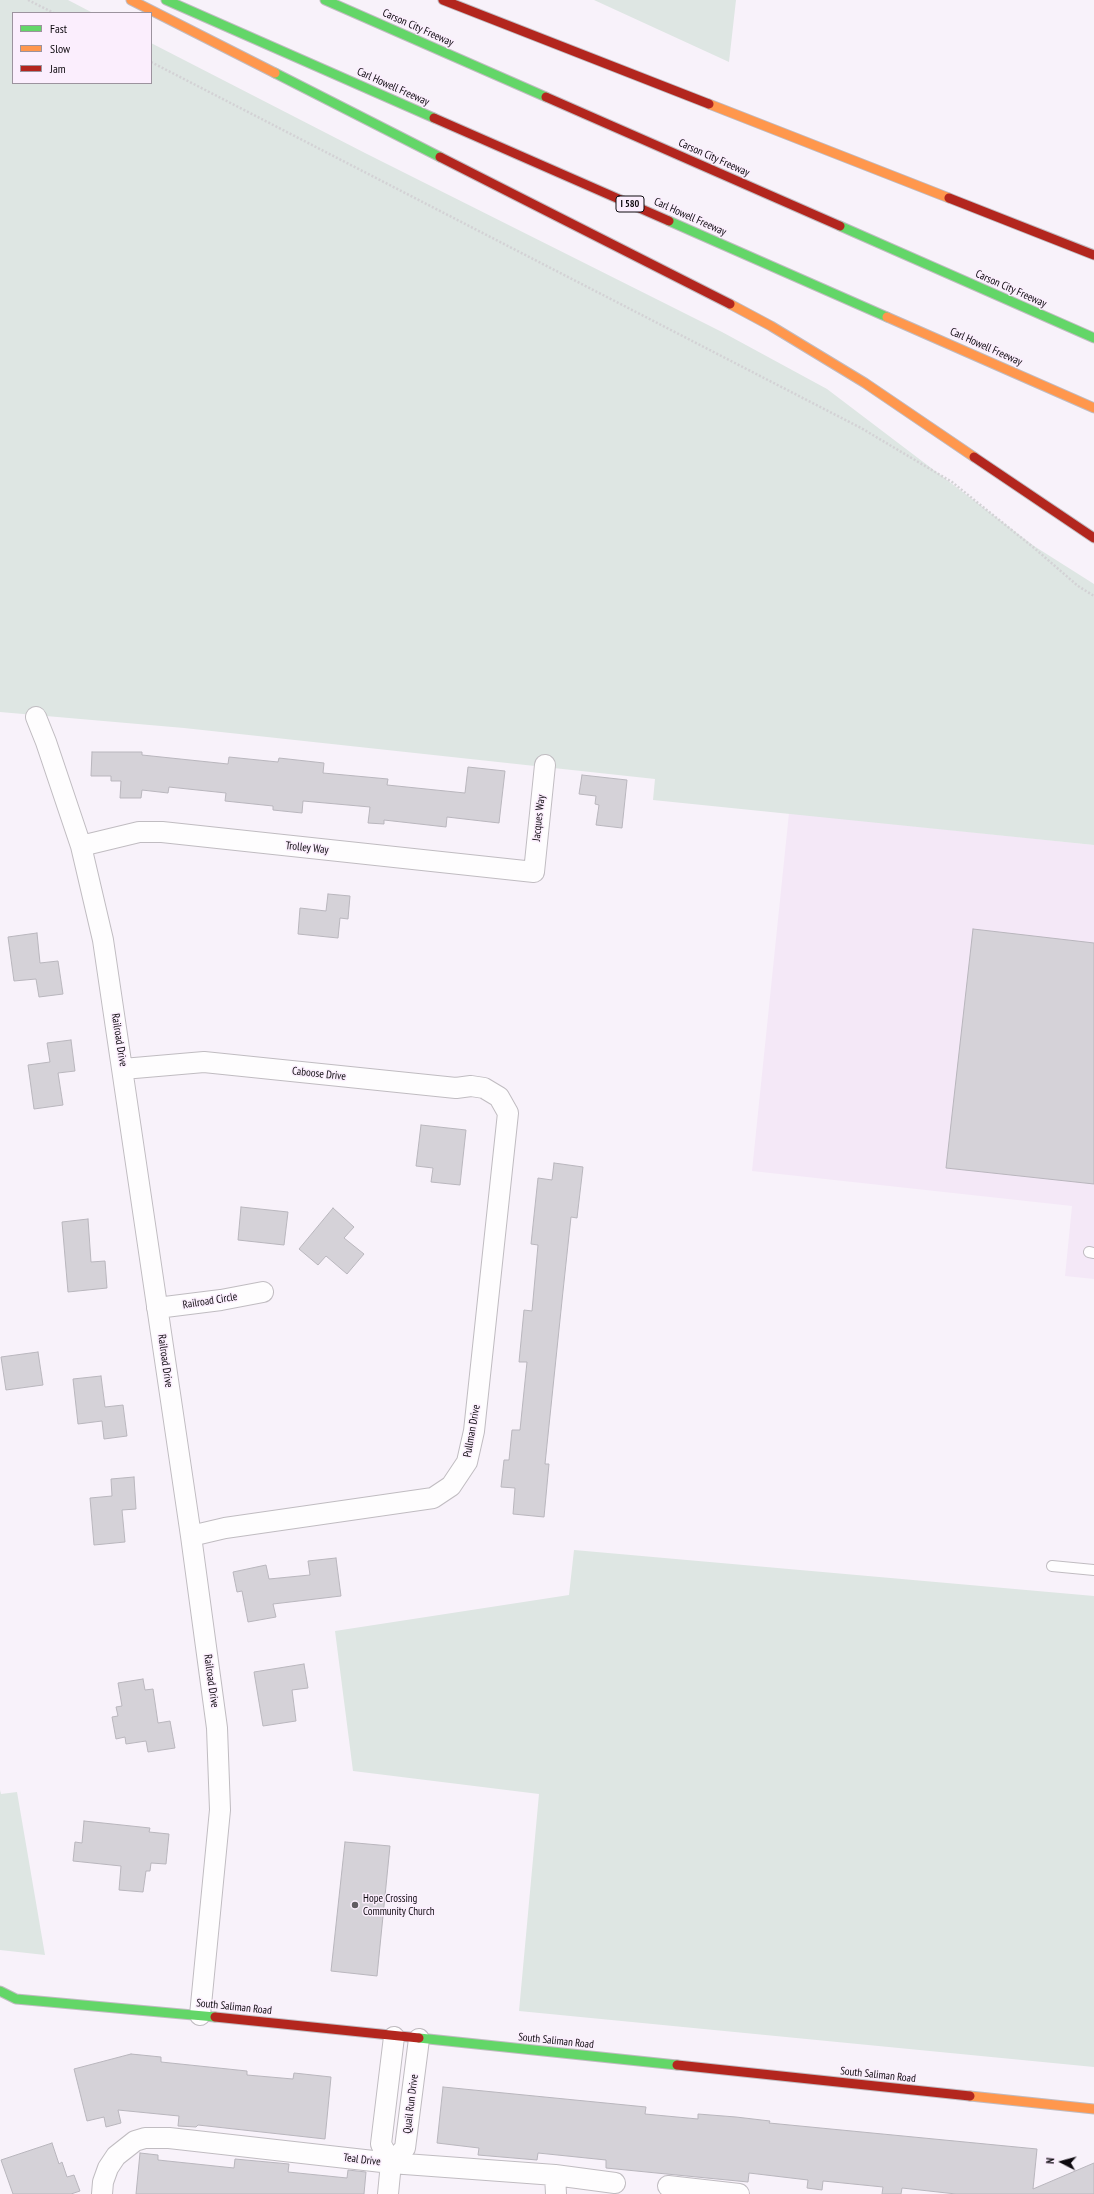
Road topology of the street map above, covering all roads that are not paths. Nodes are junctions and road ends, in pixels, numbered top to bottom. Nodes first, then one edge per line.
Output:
1 (131, 0) edge
2 (166, 0) edge
3 (325, 0) edge
4 (443, 0) edge
5 (1094, 254) edge
6 (1094, 338) edge
7 (1094, 408) edge
8 (1054, 513) junction
9 (1094, 538) edge
10 (1088, 546) dead end
11 (36, 717) dead end
12 (545, 765) dead end
13 (81, 846) junction
14 (534, 872) joint
15 (123, 1069) junction
16 (506, 1107) joint
17 (263, 1292) dead end
18 (157, 1308) junction
19 (191, 1536) junction
20 (1052, 1566) dead end
21 (1094, 1570) edge
22 (0, 1991) edge
23 (16, 1999) junction
24 (5, 2003) dead end
25 (200, 2015) junction
26 (394, 2037) junction
27 (419, 2039) junction
28 (386, 2106) junction
29 (411, 2108) junction
30 (1094, 2109) edge
31 (391, 2163) junction
32 (615, 2183) dead end
33 (556, 2185) edge
34 (668, 2186) dead end
35 (727, 2193) edge
36 (102, 2194) edge
37 (388, 2194) edge

1 - 8 main road
2 - 7 main road, Carl Howell Freeway / I 580
3 - 6 main road, Carson City Freeway
4 - 5 main road
8 - 9 main road
8 - 10 main road
11 - 13 street, Railroad Drive
12 - 14 street, Jacques Way
13 - 14 street, Trolley Way
13 - 15 street, Railroad Drive
15 - 16 street, Caboose Drive
15 - 18 street, Railroad Drive
16 - 19 street, Pullman Drive
17 - 18 street, Railroad Circle
18 - 19 street, Railroad Drive
19 - 25 street, Railroad Drive
20 - 21 lane
22 - 23 main road, South Saliman Road
23 - 24 main road, South Saliman Road
23 - 25 main road, South Saliman Road
25 - 26 main road, South Saliman Road
26 - 27 main road, South Saliman Road
26 - 28 street
27 - 29 street, Quail Run Drive
27 - 30 main road, South Saliman Road
28 - 29 street
28 - 31 street
29 - 31 street, Quail Run Drive
31 - 33 street, Teal Drive
31 - 36 street, Teal Drive
31 - 37 street
32 - 33 street, Teal Drive
34 - 35 street

